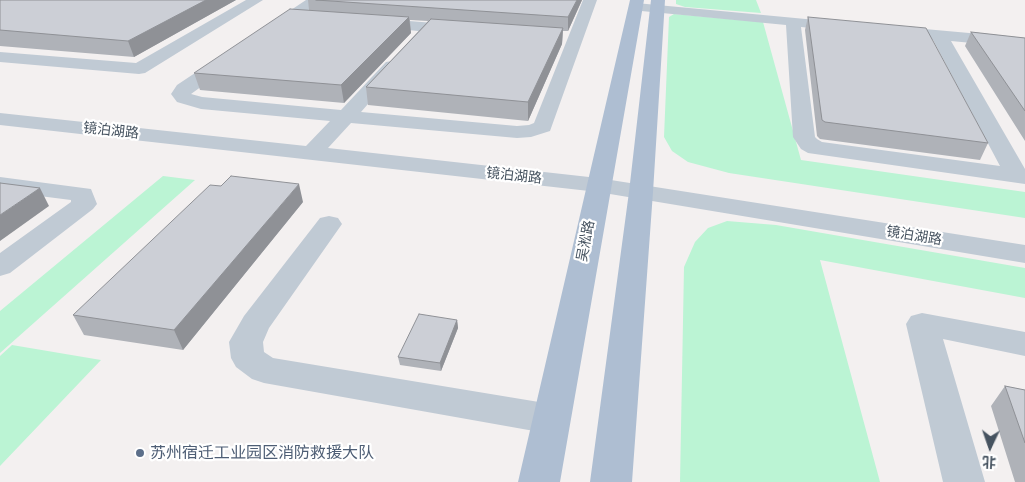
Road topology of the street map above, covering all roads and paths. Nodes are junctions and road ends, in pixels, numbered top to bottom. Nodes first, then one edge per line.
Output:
1 (256, 0) edge
2 (315, 0) edge
3 (590, 0) edge
4 (641, 3) edge
5 (289, 18) junction
6 (319, 20) edge
7 (793, 21) junction
8 (358, 22) edge
9 (861, 28) edge
10 (880, 30) edge
11 (477, 31) edge
12 (939, 35) junction
13 (556, 37) edge
14 (576, 38) junction
15 (257, 39) edge
16 (415, 41) junction
17 (1025, 43) edge
18 (241, 50) edge
19 (0, 57) edge
20 (346, 116) junction
21 (0, 119) edge
22 (312, 153) junction
23 (1021, 176) edge
24 (0, 184) edge
25 (598, 185) junction
26 (641, 192) junction
27 (329, 224) dead end
28 (1025, 254) edge
29 (0, 267) edge
30 (1025, 344) edge
31 (551, 419) junction
32 (539, 482) edge
33 (611, 482) edge
34 (964, 482) edge

1 - 19 street
2 - 5 street
3 - 14 street
4 - 7 street
4 - 25 main road, 吴淞路
4 - 26 main road
5 - 6 street
5 - 15 street
7 - 9 street
7 - 23 street
8 - 16 street
10 - 12 street
11 - 16 street
12 - 17 street
12 - 23 street
13 - 14 street
14 - 20 street
16 - 20 street
18 - 20 street
20 - 22 street
21 - 22 street, 镜泊湖路
22 - 25 street, 镜泊湖路
24 - 29 street
25 - 26 street, 镜泊湖路
25 - 31 main road, 吴淞路
26 - 28 street, 镜泊湖路
26 - 33 main road
27 - 31 street
30 - 34 street
31 - 32 main road, 吴淞路

